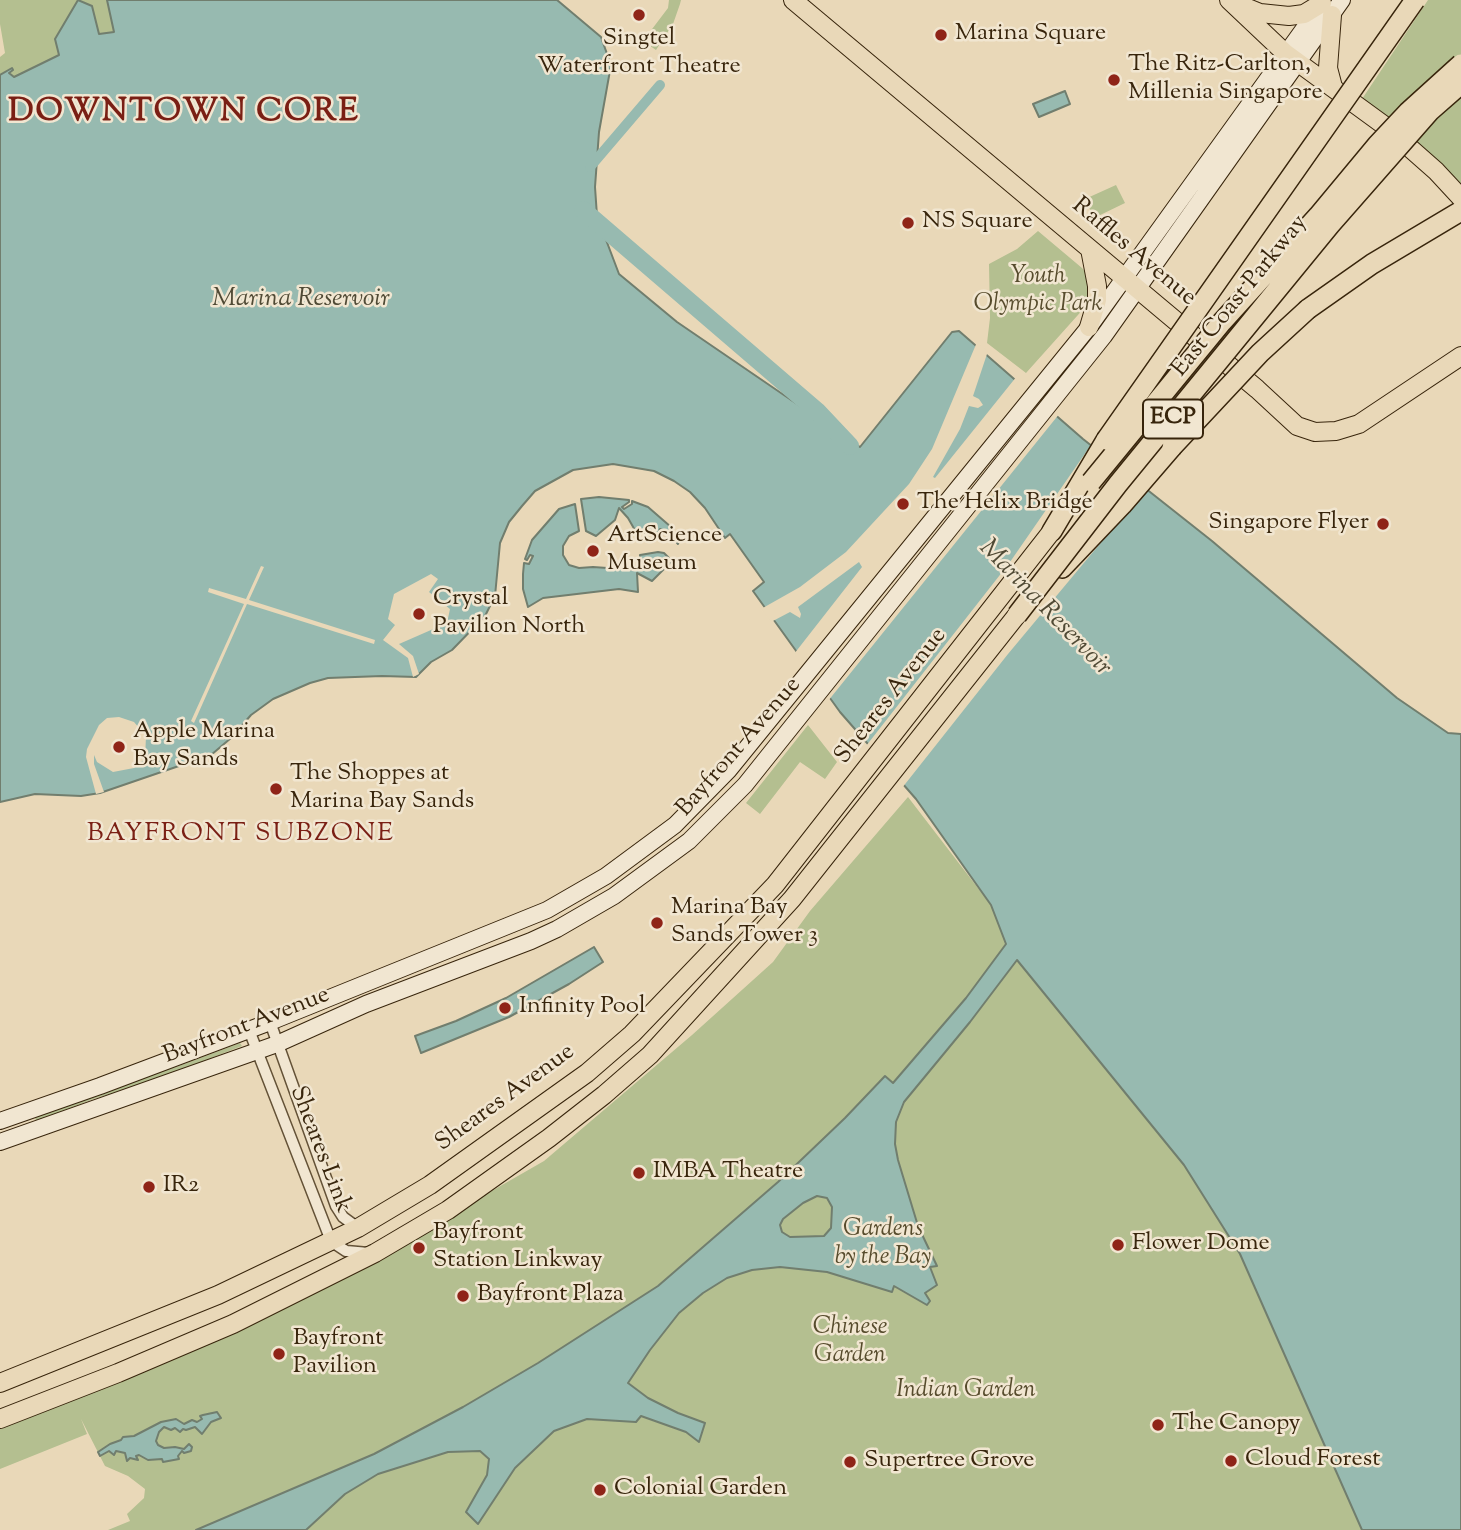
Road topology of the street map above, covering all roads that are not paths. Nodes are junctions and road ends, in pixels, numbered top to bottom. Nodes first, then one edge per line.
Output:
1 (793, 0) edge
2 (1342, 0) edge
3 (1415, 0) edge
4 (1231, 1) edge
5 (1326, 6) edge
6 (1291, 57) junction
7 (1461, 64) edge
8 (1461, 84) edge
9 (1333, 87) junction
10 (1461, 198) edge
11 (1461, 211) edge
12 (1090, 249) junction
13 (1130, 284) junction
14 (1097, 332) junction
15 (1461, 356) edge
16 (1052, 531) junction
17 (1017, 615) junction
18 (270, 1022) junction
19 (249, 1030) junction
20 (277, 1044) junction
21 (257, 1051) junction
22 (0, 1121) edge
23 (0, 1142) edge
24 (358, 1228) junction
25 (331, 1241) junction
26 (375, 1253) junction
27 (0, 1383) edge
28 (0, 1419) edge

1 - 12 main road, Raffles Avenue
2 - 5 main road, Bayfront Avenue
3 - 16 highway, bridge
4 - 5 main road
4 - 6 main road
5 - 6 main road, Bayfront Avenue
5 - 9 main road
6 - 9 main road
6 - 13 main road, Bayfront Avenue
7 - 16 highway, East Coast Parkway / ECP, bridge
8 - 17 highway, East Coast Parkway / ECP, bridge
9 - 10 main road
11 - 17 highway, bridge
12 - 13 main road, Raffles Avenue
12 - 14 main road
13 - 14 main road, Bayfront Avenue
13 - 15 main road, Raffles Avenue
14 - 18 main road, Bayfront Avenue
14 - 20 main road, Bayfront Avenue
16 - 24 main road, Sheares Avenue
17 - 26 main road, Sheares Avenue
18 - 19 main road, Bayfront Avenue
18 - 20 street, Sheares Link
19 - 21 street, Sheares Link
19 - 22 main road, Bayfront Avenue
20 - 21 main road, Bayfront Avenue
20 - 24 street, Sheares Link
21 - 23 main road, Bayfront Avenue
21 - 25 street, Sheares Link
24 - 25 main road, Sheares Avenue
25 - 26 street, Sheares Link
25 - 27 main road, Sheares Avenue
26 - 28 main road, Sheares Avenue

